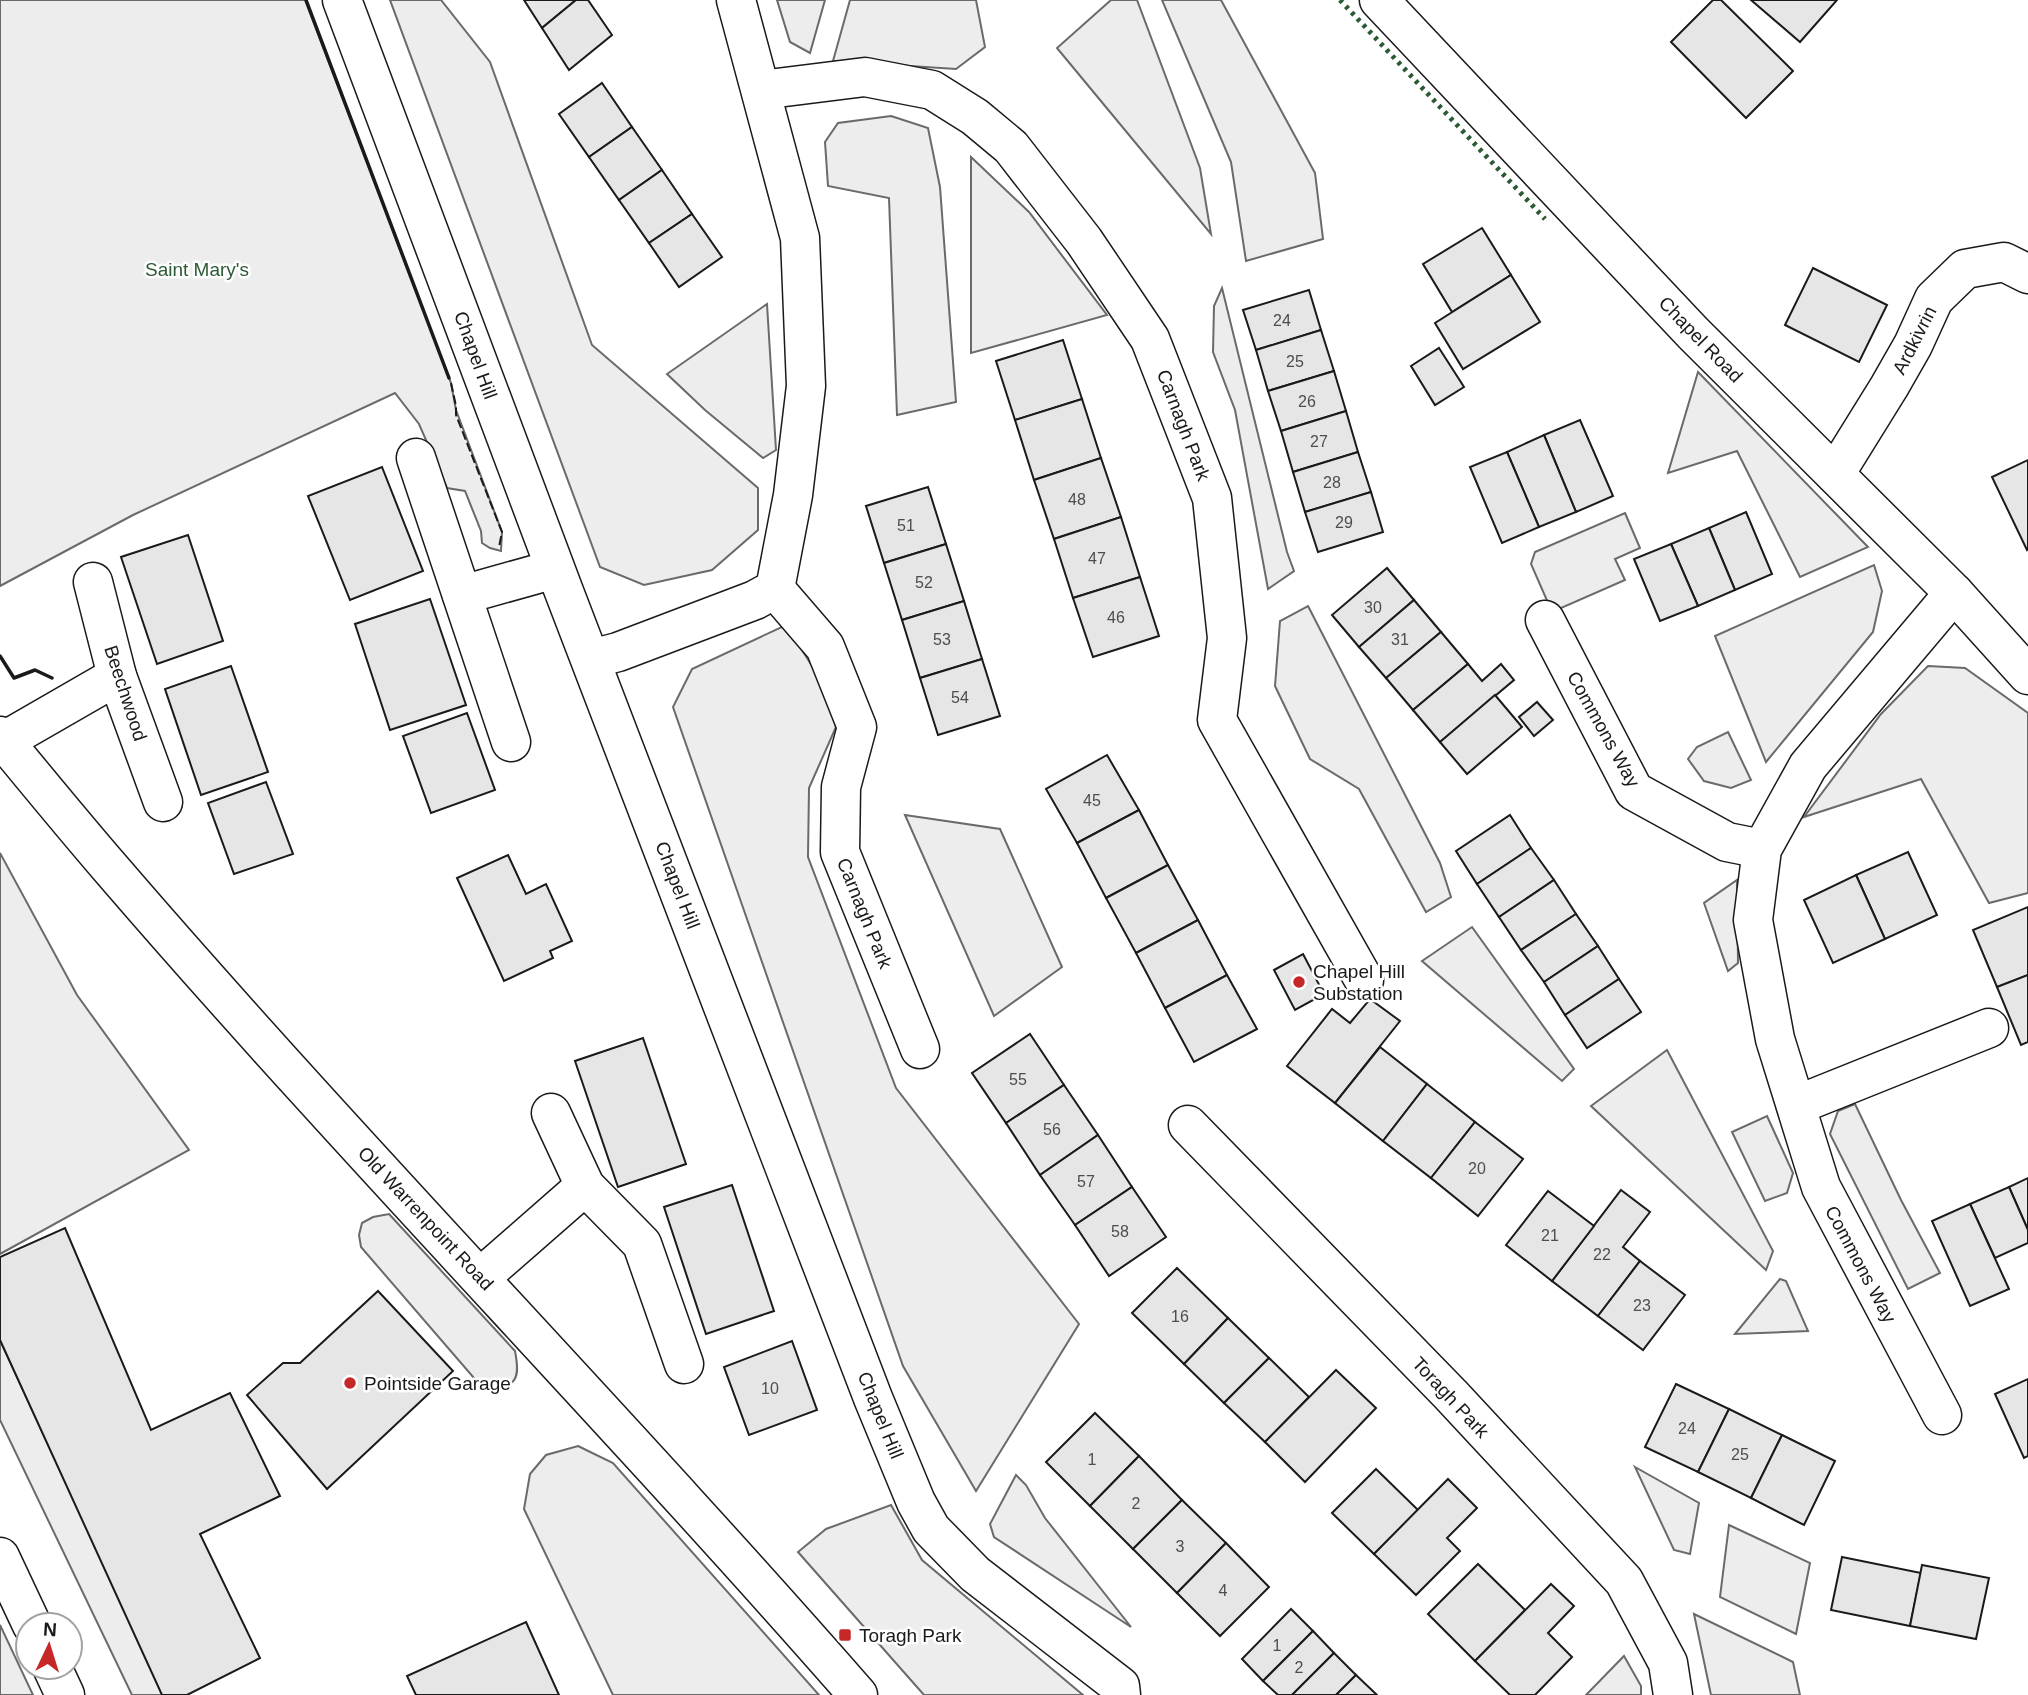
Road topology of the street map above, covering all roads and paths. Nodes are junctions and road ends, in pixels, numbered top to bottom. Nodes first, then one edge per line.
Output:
1 (341, 0) edge
2 (736, 0) edge
3 (1379, 0) edge
4 (761, 90) junction
5 (2028, 274) edge
6 (416, 458) dead end
7 (1835, 474) junction
8 (555, 569) junction
9 (93, 582) dead end
10 (775, 589) junction
11 (1954, 593) junction
12 (462, 595) junction
13 (1545, 620) dead end
14 (591, 659) junction
15 (2028, 674) edge
16 (117, 676) junction
17 (2, 738) edge
18 (511, 742) dead end
19 (163, 802) dead end
20 (1762, 849) junction
21 (1364, 980) dead end
22 (1989, 1028) dead end
23 (920, 1049) dead end
24 (1797, 1105) junction
25 (551, 1114) dead end
26 (1188, 1125) dead end
27 (584, 1186) junction
28 (481, 1277) junction
29 (684, 1364) dead end
30 (1942, 1415) dead end
31 (0, 1557) edge
32 (25, 1611) edge
33 (858, 1695) edge
34 (1121, 1695) edge
35 (1674, 1695) edge

1 - 8 main road, Chapel Hill
2 - 4 main road
3 - 7 main road, Chapel Road
4 - 10 main road
4 - 21 main road, Carnagh Park
5 - 7 main road, Ardkivrin
6 - 12 main road
7 - 11 main road, Chapel Road
8 - 12 main road
8 - 14 main road, Chapel Hill
9 - 16 main road, Beechwood
10 - 14 main road
10 - 23 main road, Carnagh Park
11 - 15 main road, Chapel Road
11 - 20 main road, Commons Way
12 - 18 main road
13 - 20 main road, Commons Way
14 - 34 main road, Chapel Hill
16 - 17 main road
16 - 19 main road, Beechwood
17 - 28 main road, Old Warrenpoint Road
20 - 24 main road, Commons Way
22 - 24 main road
24 - 30 main road, Commons Way
25 - 27 main road
26 - 35 main road, Toragh Park
27 - 28 main road
27 - 29 main road
28 - 33 main road, Old Warrenpoint Road
31 - 32 main road

